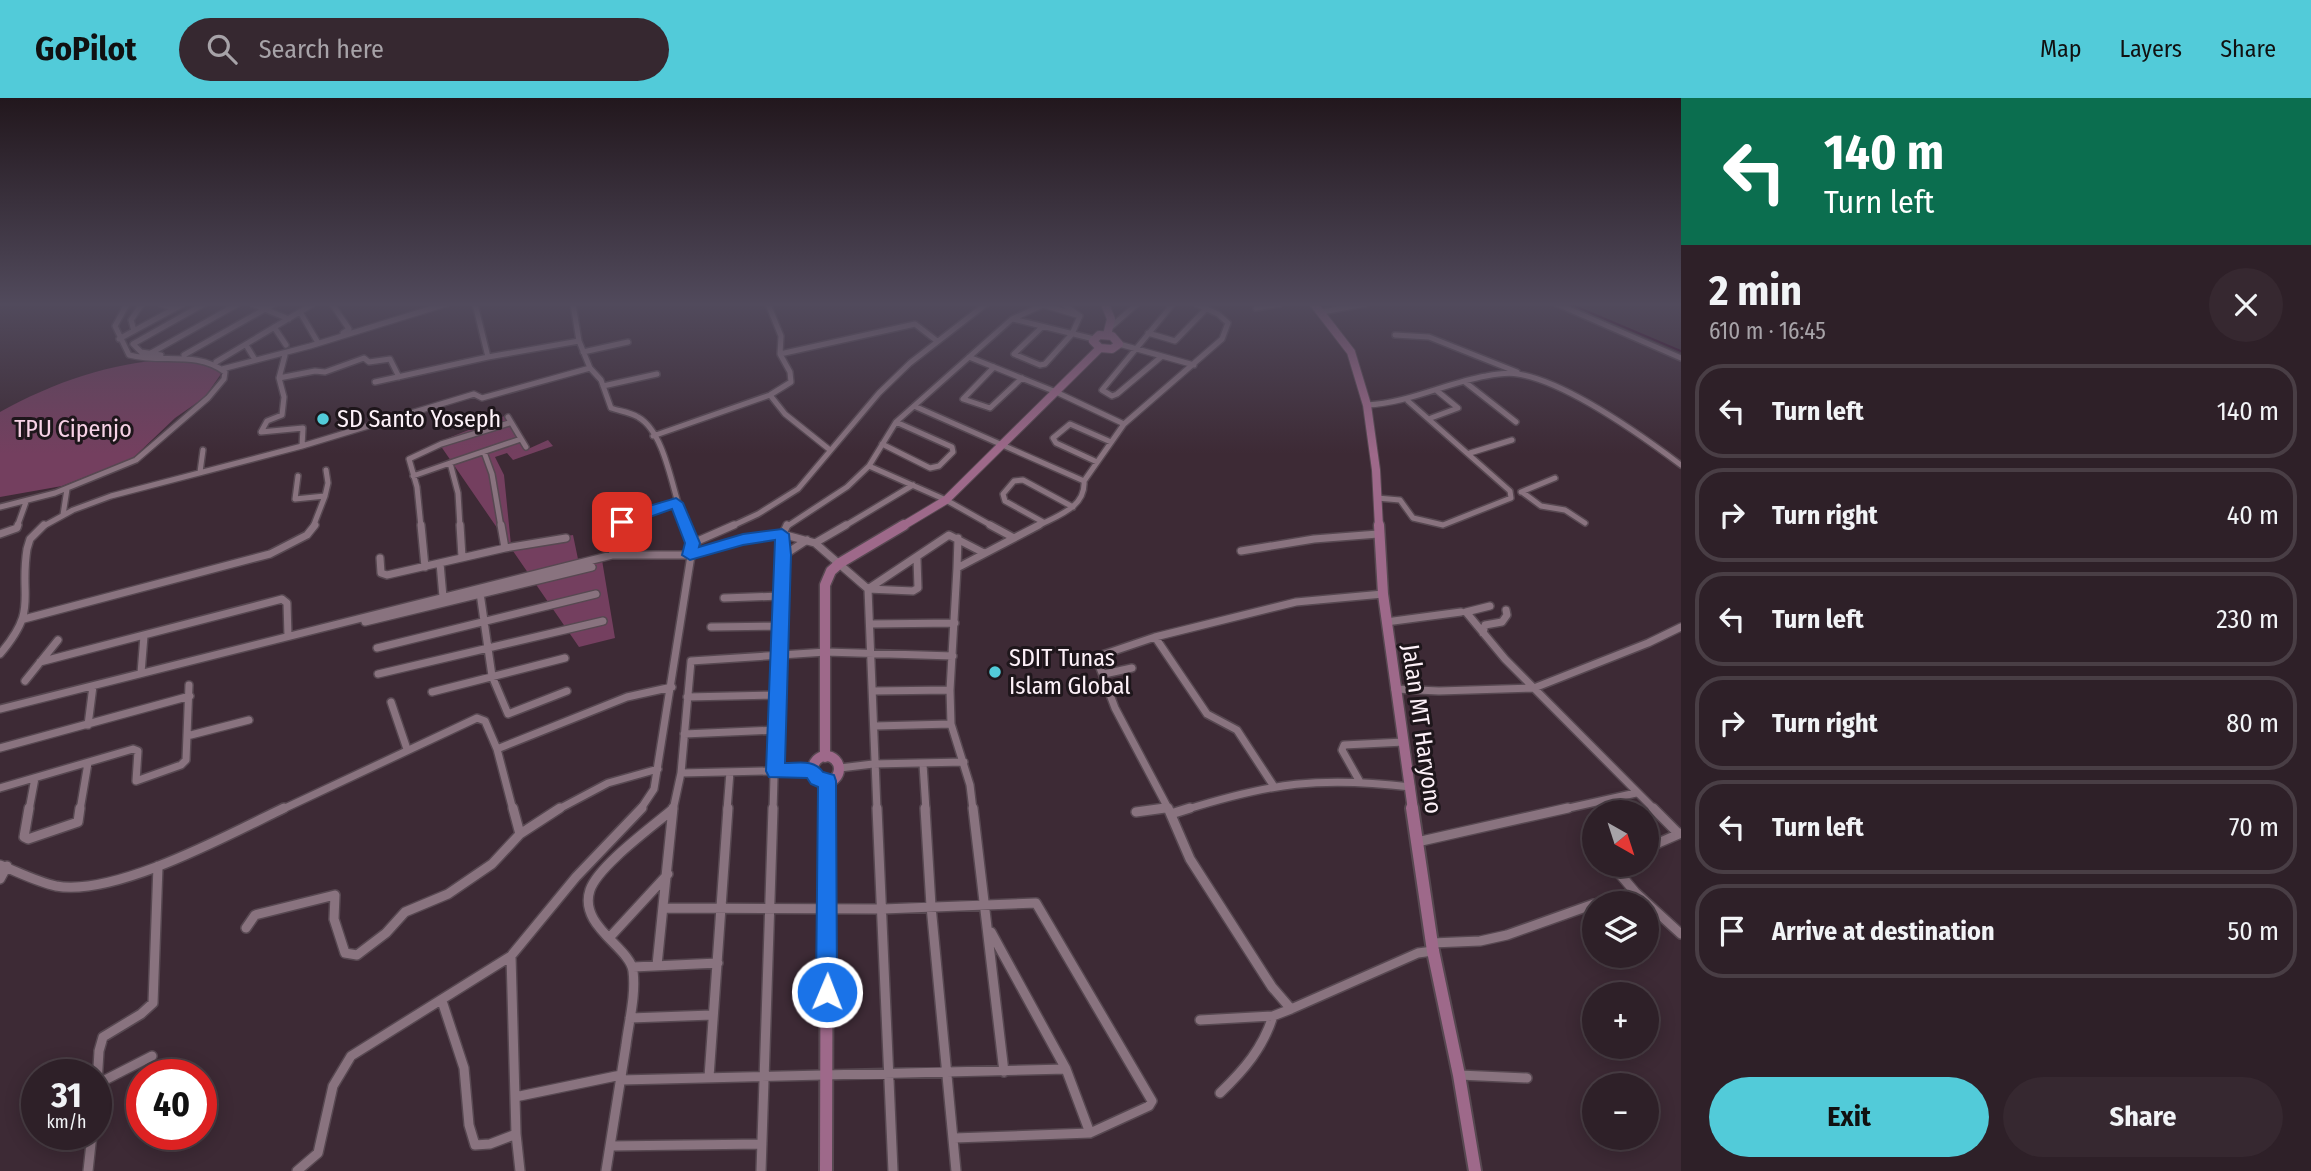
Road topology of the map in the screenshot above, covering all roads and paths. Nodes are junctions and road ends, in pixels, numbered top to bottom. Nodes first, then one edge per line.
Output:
1 (128, 354) edge
2 (152, 354) edge
3 (185, 354) edge
4 (230, 354) edge
5 (252, 354) edge
6 (275, 354) edge
7 (284, 354) edge
8 (487, 354) edge
9 (505, 354) edge
10 (584, 354) edge
11 (779, 354) edge
12 (922, 354) edge
13 (973, 354) edge
14 (1014, 354) edge
15 (1053, 354) edge
16 (1094, 354) edge
17 (1130, 354) edge
18 (1149, 354) edge
19 (1205, 354) edge
20 (1352, 354) edge
21 (1476, 354) edge
22 (488, 357) junction
23 (1161, 357) junction
24 (254, 358) dead end
25 (969, 358) junction
26 (216, 362) junction
27 (1194, 365) junction
28 (994, 367) junction
29 (590, 368) junction
30 (222, 369) junction
31 (657, 374) dead end
32 (1520, 374) junction
33 (399, 377) junction
34 (279, 378) junction
35 (1022, 379) junction
36 (375, 382) dead end
37 (1465, 382) junction
38 (603, 386) junction
39 (1436, 390) junction
40 (1056, 392) junction
41 (770, 395) junction
42 (1408, 401) junction
43 (1367, 405) junction
44 (914, 406) junction
45 (1431, 418) junction
46 (896, 422) junction
47 (1516, 422) dead end
48 (1124, 424) junction
49 (653, 436) junction
50 (521, 439) junction
51 (1512, 440) dead end
52 (1111, 442) junction
53 (882, 444) junction
54 (1004, 444) junction
55 (302, 446) junction
56 (526, 447) dead end
57 (204, 450) dead end
58 (830, 450) junction
59 (484, 452) junction
60 (1470, 453) junction
61 (1097, 462) junction
62 (450, 463) junction
63 (1681, 464) edge
64 (869, 466) junction
65 (326, 470) dead end
66 (200, 472) junction
67 (298, 476) dead end
68 (414, 476) junction
69 (1555, 478) dead end
70 (1084, 481) junction
71 (913, 485) junction
72 (66, 489) junction
73 (1522, 492) junction
74 (325, 496) junction
75 (1377, 498) junction
76 (1511, 498) junction
77 (946, 500) junction
78 (26, 502) junction
79 (676, 503) junction
80 (0, 507) edge
81 (1073, 507) junction
82 (63, 515) junction
83 (1043, 522) junction
84 (1585, 523) dead end
85 (0, 534) edge
86 (782, 534) junction
87 (1378, 534) junction
88 (566, 538) dead end
89 (958, 538) junction
90 (1014, 538) junction
91 (811, 542) junction
92 (692, 543) junction
93 (505, 548) junction
94 (1241, 551) dead end
95 (984, 553) junction
96 (613, 555) junction
97 (690, 555) junction
98 (784, 555) junction
99 (462, 557) junction
100 (380, 558) dead end
101 (916, 559) junction
102 (440, 563) junction
103 (840, 563) junction
104 (425, 567) junction
105 (592, 568) dead end
106 (957, 568) junction
107 (868, 589) junction
108 (480, 592) junction
109 (596, 594) dead end
110 (1383, 594) junction
111 (780, 596) junction
112 (443, 597) junction
113 (724, 598) dead end
114 (1490, 606) dead end
115 (1506, 610) dead end
116 (1461, 612) dead end
117 (24, 619) junction
118 (603, 621) dead end
119 (361, 622) dead end
120 (483, 622) junction
121 (1386, 622) junction
122 (955, 623) junction
123 (870, 624) junction
124 (779, 626) junction
125 (1681, 627) edge
126 (711, 628) dead end
127 (1483, 634) junction
128 (144, 636) junction
129 (288, 636) junction
130 (1155, 637) junction
131 (58, 639) dead end
132 (377, 648) dead end
133 (488, 649) junction
134 (826, 652) junction
135 (0, 654) edge
136 (870, 654) junction
137 (779, 655) junction
138 (953, 656) junction
139 (565, 658) dead end
140 (40, 662) junction
141 (1132, 668) dead end
142 (141, 673) junction
143 (378, 674) dead end
144 (1104, 674) junction
145 (492, 676) junction
146 (25, 681) dead end
147 (189, 685) dead end
148 (93, 686) junction
149 (672, 687) junction
150 (1534, 688) junction
151 (1395, 689) junction
152 (950, 690) junction
153 (568, 691) dead end
154 (873, 691) junction
155 (432, 692) dead end
156 (190, 695) junction
157 (778, 695) junction
158 (687, 697) junction
159 (391, 702) dead end
160 (0, 709) edge
161 (249, 720) dead end
162 (951, 724) junction
163 (88, 725) junction
164 (875, 726) junction
165 (777, 730) junction
166 (684, 734) junction
167 (187, 736) junction
168 (1404, 742) junction
169 (0, 748) edge
170 (497, 748) junction
171 (407, 749) junction
172 (825, 757) junction
173 (964, 762) junction
174 (88, 763) junction
175 (873, 764) junction
176 (923, 764) junction
177 (840, 768) junction
178 (658, 769) junction
179 (812, 770) junction
180 (775, 771) junction
181 (730, 772) junction
182 (681, 773) junction
183 (34, 778) junction
184 (827, 781) junction
185 (1360, 782) junction
186 (1273, 785) junction
187 (1410, 787) junction
188 (0, 788) edge
189 (1636, 793) junction
190 (673, 809) junction
191 (1169, 811) junction
192 (1136, 812) dead end
193 (1680, 833) edge
194 (520, 834) junction
195 (1417, 842) junction
196 (1659, 843) edge
197 (4, 865) edge
198 (158, 866) junction
199 (668, 874) junction
200 (1622, 877) edge
201 (0, 879) edge
202 (1634, 891) edge
203 (985, 904) junction
204 (931, 906) junction
205 (772, 907) junction
206 (665, 908) junction
207 (720, 908) junction
208 (883, 909) junction
209 (1582, 909) edge
210 (828, 910) junction
211 (1659, 914) edge
212 (246, 928) dead end
213 (989, 929) junction
214 (1681, 934) edge
215 (610, 938) junction
216 (1432, 947) junction
217 (510, 956) junction
218 (718, 963) junction
219 (657, 965) junction
220 (633, 967) junction
221 (442, 1001) junction
222 (1291, 1009) junction
223 (712, 1015) junction
224 (1273, 1016) junction
225 (630, 1018) junction
226 (1200, 1020) dead end
227 (152, 1056) dead end
228 (100, 1059) edge
229 (1066, 1069) junction
230 (1004, 1072) junction
231 (825, 1074) junction
232 (890, 1074) junction
233 (946, 1074) junction
234 (1459, 1075) junction
235 (112, 1076) edge
236 (766, 1076) junction
237 (621, 1077) junction
238 (709, 1077) junction
239 (1527, 1078) dead end
240 (1220, 1093) dead end
241 (515, 1097) junction
242 (1090, 1133) junction
243 (516, 1134) junction
244 (954, 1138) junction
245 (762, 1144) junction
246 (610, 1146) junction
247 (90, 1150) edge
248 (88, 1171) edge
249 (297, 1171) edge
250 (520, 1171) edge
251 (606, 1171) edge
252 (761, 1171) edge
253 (826, 1171) edge
254 (893, 1171) edge
255 (956, 1171) edge
256 (1475, 1171) edge

1 - 26 street
2 - 3 street
4 - 26 street
5 - 24 street
6 - 30 street
7 - 34 street
8 - 22 street
9 - 22 street
10 - 29 street
11 - 41 street
12 - 58 street
13 - 25 street
14 - 15 street
16 - 40 street
17 - 23 street
18 - 23 street
19 - 27 street
20 - 43 street, Jalan MT Haryono
21 - 32 street
22 - 33 street
23 - 27 street
25 - 28 street
25 - 44 street
26 - 30 street
27 - 48 street
28 - 35 street
28 - 35 street
29 - 38 street
29 - 55 street
30 - 72 street
31 - 38 street
32 - 37 street
32 - 63 street
33 - 34 street
33 - 36 street
34 - 55 street
35 - 40 street
37 - 39 street
37 - 47 street
38 - 49 street
39 - 42 street
39 - 45 street
40 - 48 street
40 - 54 street
41 - 49 street
41 - 58 street
42 - 43 street
42 - 45 street
43 - 75 street, Jalan MT Haryono
44 - 46 street
44 - 54 street
45 - 60 street
46 - 53 street
46 - 53 street
48 - 52 street
49 - 79 street
50 - 56 street
50 - 59 street
50 - 68 street
51 - 60 street
52 - 61 street
52 - 61 street
53 - 64 street
54 - 70 street
54 - 77 street
55 - 66 street
57 - 66 street
58 - 92 street
59 - 62 street
59 - 93 street
60 - 76 street
61 - 70 street
62 - 68 street
62 - 99 street
64 - 71 street
64 - 86 street
65 - 74 street
66 - 82 street
67 - 74 street
68 - 104 street
69 - 73 street
70 - 81 street
71 - 77 street
71 - 91 street
72 - 78 street
72 - 82 street
73 - 76 street
73 - 84 street
74 - 117 street
75 - 76 street
75 - 87 street, Jalan MT Haryono
77 - 90 street
77 - 103 street
78 - 80 street
78 - 85 street
79 - 92 street
79 - 96 street
81 - 83 street
81 - 83 street
82 - 117 street
83 - 90 street
86 - 91 street
86 - 97 street
86 - 98 street
87 - 94 street
87 - 110 street, Jalan MT Haryono
88 - 93 street
89 - 95 street
89 - 101 street
89 - 106 street
90 - 95 street
91 - 98 street
91 - 103 street
92 - 97 street
93 - 99 street
95 - 106 street
96 - 97 street
96 - 108 street
97 - 149 street
98 - 111 street
99 - 102 street
100 - 104 street
101 - 107 street
101 - 107 street
102 - 104 street
102 - 112 street
103 - 107 street
103 - 134 street
105 - 108 street
106 - 122 street
107 - 123 street
108 - 112 street
108 - 119 street
108 - 120 street
109 - 120 street
110 - 121 street, Jalan MT Haryono
110 - 130 street
111 - 113 street
111 - 124 street
112 - 129 street
114 - 127 street
115 - 127 street
116 - 121 street
117 - 135 street
118 - 133 street
120 - 132 street
120 - 133 street
121 - 151 street, Jalan MT Haryono
122 - 123 street
122 - 138 street
123 - 136 street
124 - 126 street
124 - 137 street
125 - 150 street
127 - 150 street
128 - 129 street
128 - 140 street
128 - 142 street
129 - 142 street
130 - 144 street
130 - 186 street
131 - 140 street
133 - 143 street
133 - 145 street
134 - 136 street
134 - 137 street
134 - 172 street
136 - 138 street
136 - 154 street
137 - 157 street
137 - 158 street
138 - 152 street
139 - 145 street
140 - 146 street
141 - 144 street
142 - 148 street
144 - 191 street
145 - 153 street
145 - 155 street
147 - 156 street
148 - 160 street
148 - 163 street
149 - 170 street
149 - 178 street
150 - 151 street
150 - 189 street
151 - 168 street, Jalan MT Haryono
152 - 154 street
152 - 162 street
154 - 164 street
156 - 163 street
156 - 167 street
157 - 158 street
157 - 165 street
158 - 166 street
159 - 171 street
161 - 167 street
162 - 164 street
162 - 173 street
163 - 169 street
164 - 175 street
165 - 166 street
165 - 180 street
166 - 182 street
167 - 174 street
168 - 185 street
168 - 187 street, Jalan MT Haryono
170 - 171 street
170 - 194 street
171 - 198 street
172 - 177 street
172 - 179 street
173 - 176 street
173 - 203 street
174 - 183 street
174 - 183 street
175 - 176 street
175 - 177 street
175 - 208 street
176 - 204 street
177 - 184 street
178 - 194 street
178 - 217 street
179 - 180 street
179 - 184 street
180 - 181 street
180 - 205 street
181 - 182 street
181 - 207 street
182 - 190 street
183 - 188 street
184 - 210 street
185 - 186 street
185 - 187 street
186 - 191 street
187 - 195 street, Jalan MT Haryono
189 - 193 street
189 - 195 street
190 - 199 street
190 - 215 street
191 - 192 street
191 - 222 street
193 - 196 street
194 - 212 street
195 - 216 street, Jalan MT Haryono
197 - 198 street
197 - 201 street
198 - 228 street
199 - 206 street
199 - 215 street
200 - 202 street
203 - 204 street
203 - 213 street
203 - 242 street
204 - 208 street
204 - 233 street
205 - 207 street
205 - 210 street
205 - 236 street
206 - 207 street
206 - 219 street
207 - 218 street
208 - 210 street
208 - 232 street
209 - 216 street
210 - 231 street
211 - 214 street
213 - 229 street
213 - 230 street
215 - 220 street
216 - 222 street
216 - 234 street, Jalan MT Haryono
217 - 221 street
217 - 241 street
218 - 219 street
218 - 223 street
219 - 220 street
220 - 225 street
221 - 243 street
221 - 249 street
222 - 224 street
223 - 225 street
223 - 238 street
224 - 226 street
224 - 240 street
225 - 237 street
227 - 235 street
229 - 230 street
229 - 242 street
230 - 233 street
231 - 232 street
231 - 236 street
231 - 253 street
232 - 233 street
232 - 254 street
233 - 244 street
234 - 239 street
234 - 256 street, Jalan MT Haryono
236 - 238 street
236 - 245 street
237 - 238 street
237 - 241 street
237 - 246 street
241 - 243 street
242 - 244 street
243 - 250 street
244 - 255 street
245 - 246 street
245 - 252 street
246 - 251 street
247 - 248 street

